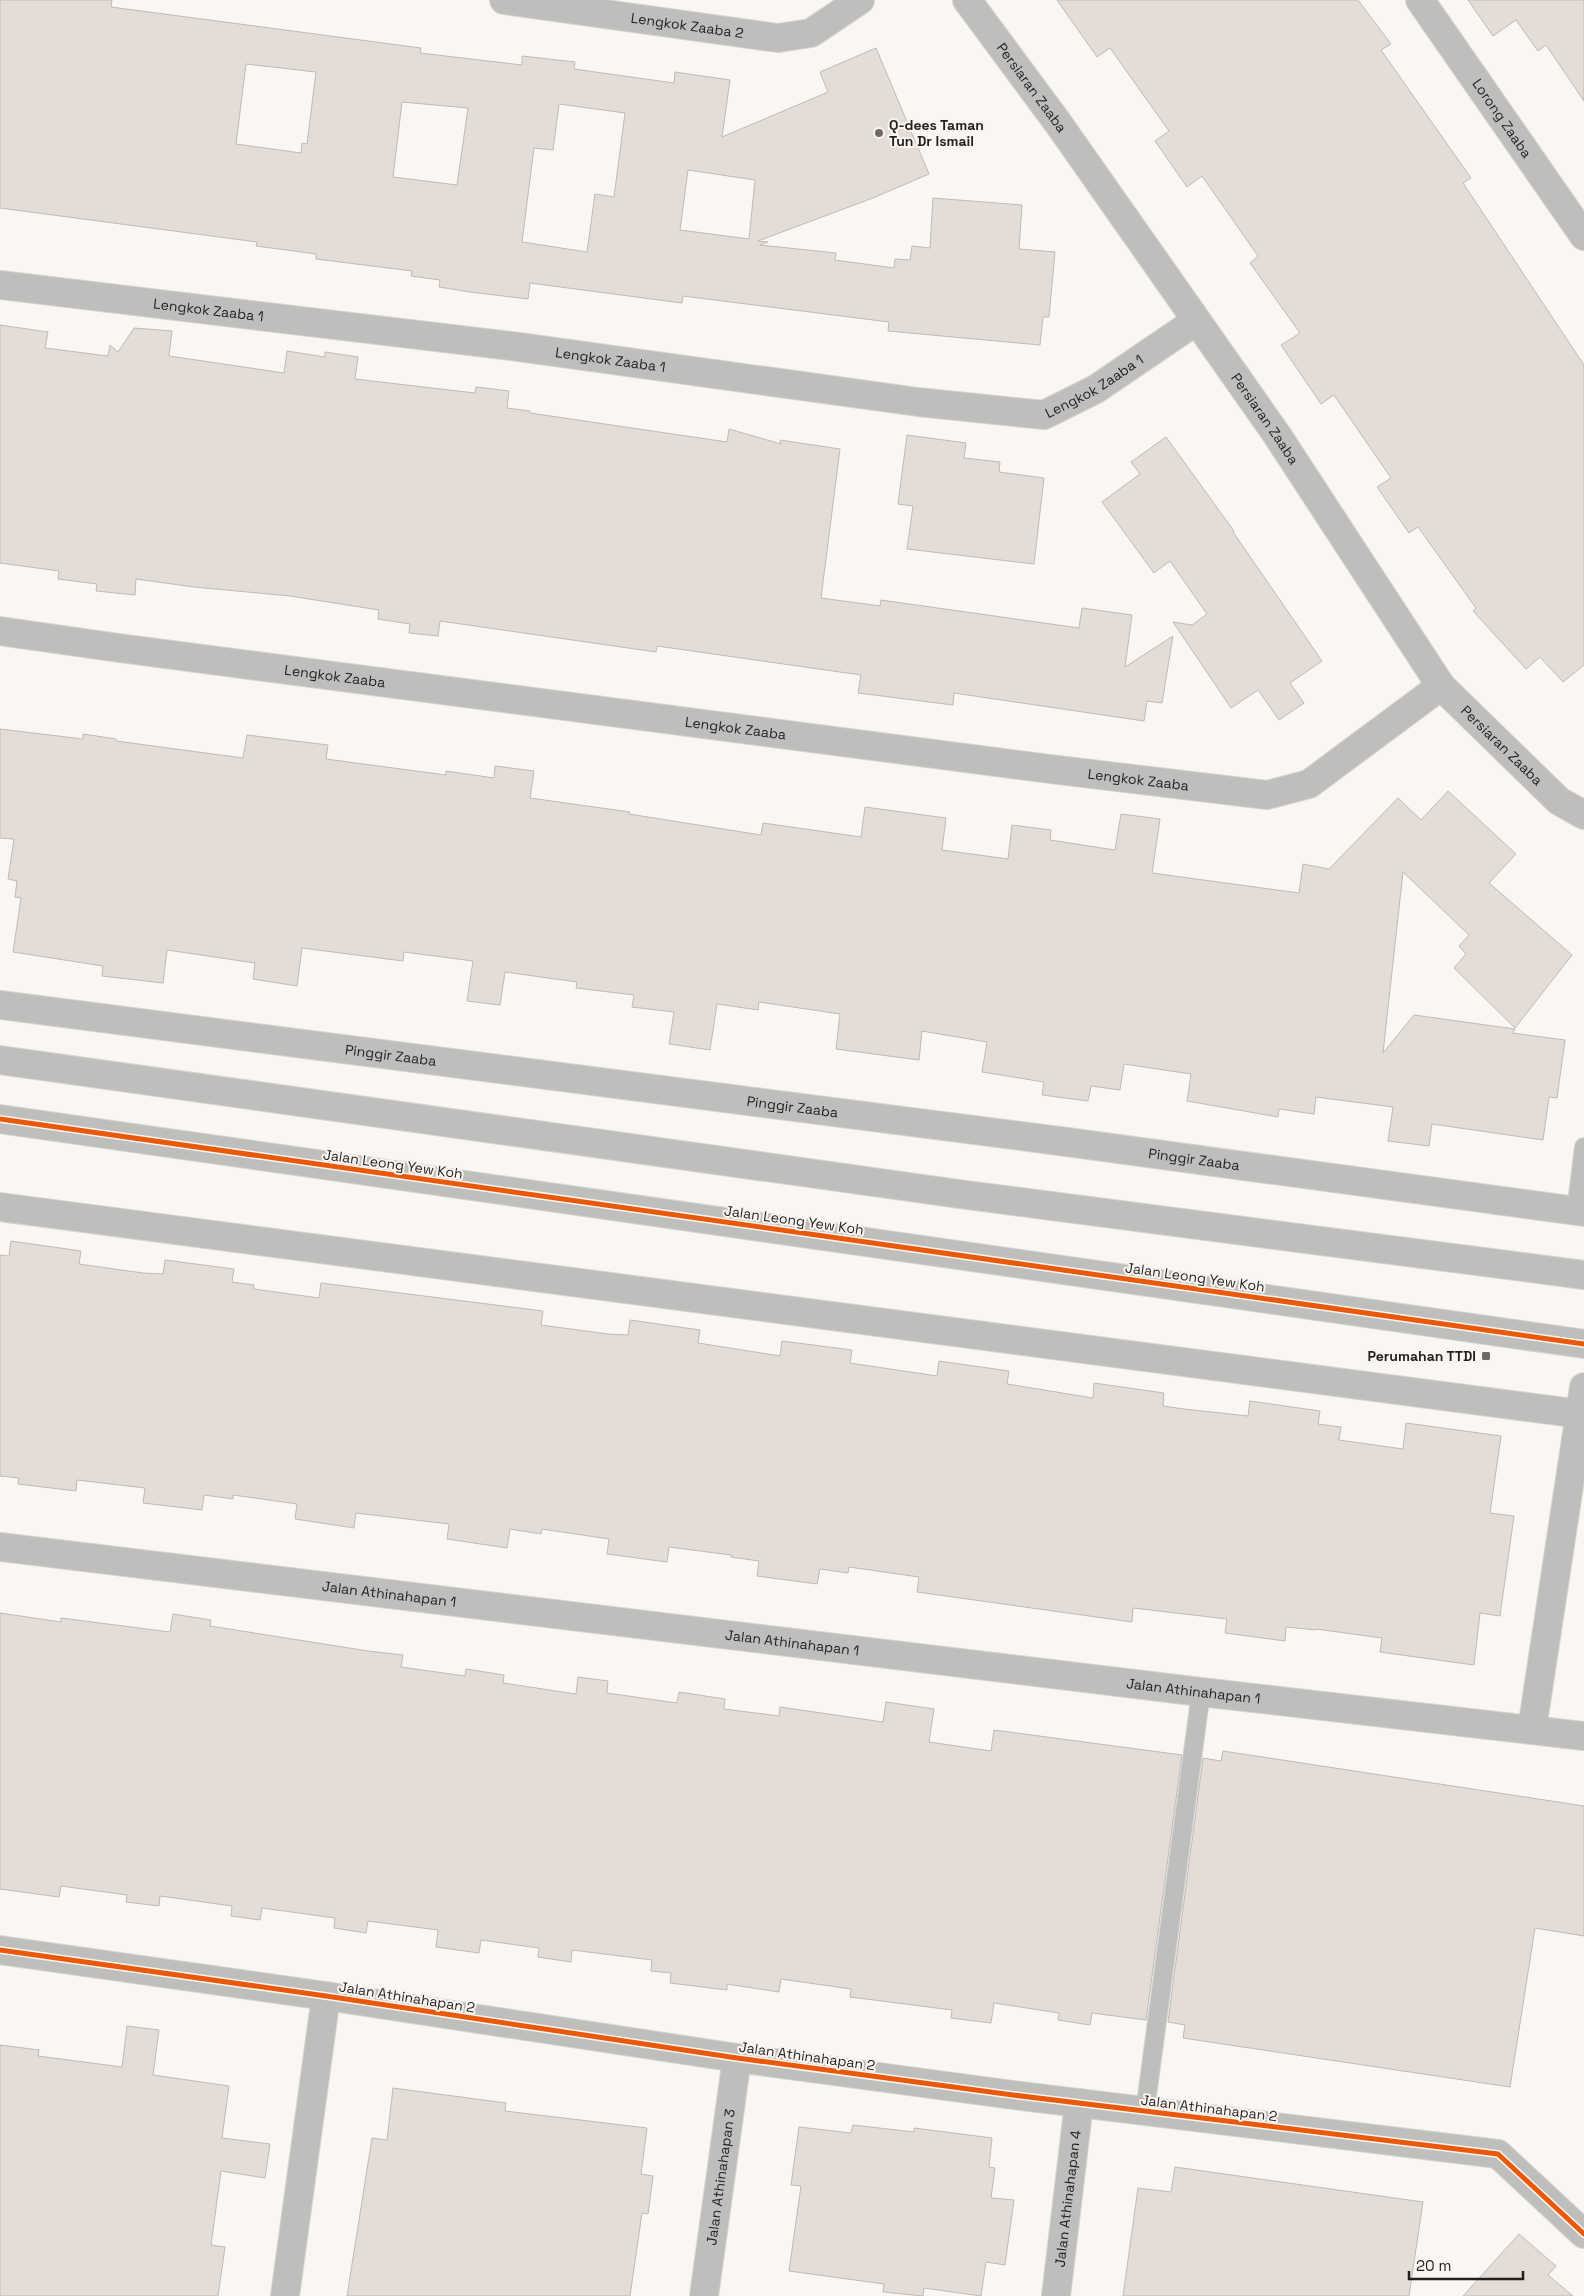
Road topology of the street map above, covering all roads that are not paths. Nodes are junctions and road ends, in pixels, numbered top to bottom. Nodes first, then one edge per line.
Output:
1 (504, 0) edge
2 (860, 0) edge
3 (967, 0) edge
4 (1420, 0) edge
5 (1584, 236) edge
6 (0, 285) edge
7 (1196, 321) junction
8 (0, 630) edge
9 (1442, 686) junction
10 (1584, 815) edge
11 (0, 1005) edge
12 (0, 1060) edge
13 (0, 1119) edge
14 (1584, 1148) edge
15 (0, 1207) edge
16 (1580, 1212) edge
17 (1584, 1276) edge
18 (1584, 1344) edge
19 (1584, 1386) edge
20 (1581, 1414) junction
21 (0, 1547) edge
22 (1201, 1692) junction
23 (1532, 1729) junction
24 (1584, 1736) edge
25 (0, 1950) edge
26 (326, 1996) junction
27 (737, 2058) junction
28 (1079, 2103) junction
29 (1145, 2111) junction
30 (1584, 2234) edge
31 (285, 2296) edge
32 (704, 2296) edge
33 (1056, 2296) edge

1 - 2 street, Lengkok Zaaba 2
3 - 7 street, Persiaran Zaaba
4 - 5 street, Lorong Zaaba
6 - 7 street, Lengkok Zaaba 1
7 - 9 street, Persiaran Zaaba
8 - 9 street, Lengkok Zaaba
9 - 10 street, Persiaran Zaaba
11 - 16 street, Pinggir Zaaba
12 - 17 street
13 - 18 street, Jalan Leong Yew Koh
14 - 16 lane
15 - 20 street
19 - 20 street
20 - 23 street
21 - 22 street, Jalan Athinahapan 1
22 - 23 street, Jalan Athinahapan 1
22 - 29 lane
23 - 24 street, Jalan Athinahapan 1
25 - 26 street, Jalan Athinahapan 2
26 - 27 street, Jalan Athinahapan 2
26 - 31 street, Jalan Athinahapan 2
27 - 28 street, Jalan Athinahapan 2
27 - 32 street, Jalan Athinahapan 3
28 - 29 street, Jalan Athinahapan 2
28 - 33 street, Jalan Athinahapan 4
29 - 30 street, Jalan Athinahapan 2

